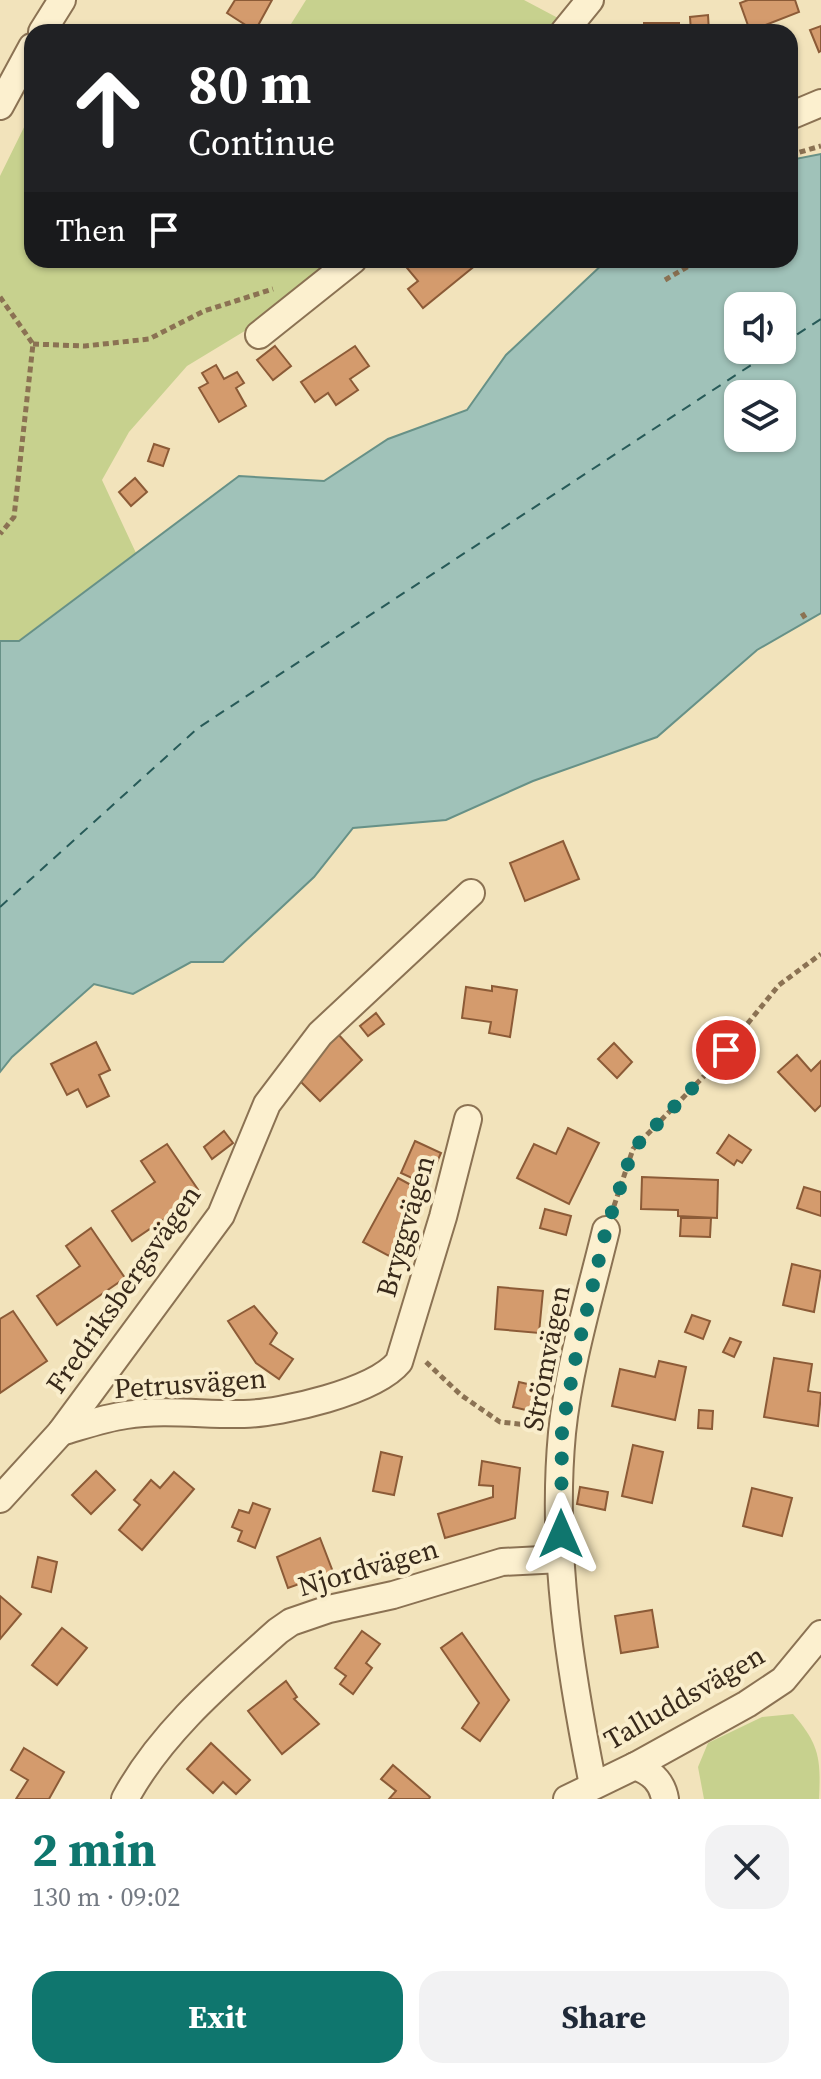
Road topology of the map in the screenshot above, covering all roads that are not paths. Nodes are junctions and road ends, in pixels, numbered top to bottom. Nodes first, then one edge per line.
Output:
1 (62, 0) edge
2 (590, 0) edge
3 (47, 24) edge
4 (570, 24) edge
5 (24, 62) edge
6 (821, 103) edge
7 (0, 106) edge
8 (798, 113) edge
9 (343, 268) edge
10 (259, 335) dead end
11 (471, 893) dead end
12 (468, 1119) dead end
13 (606, 1230) road end
14 (400, 1356) joint
15 (61, 1432) junction
16 (0, 1499) edge
17 (561, 1559) junction
18 (821, 1634) edge
19 (635, 1766) junction
20 (593, 1785) junction
21 (125, 1799) edge
22 (567, 1799) edge
23 (665, 1799) edge

1 - 3 street
2 - 4 street
5 - 7 street
6 - 8 street
9 - 10 street
11 - 15 street, Fredriksbergsvägen
12 - 14 street, Bryggvägen
13 - 17 street, Strömvägen
14 - 15 street, Petrusvägen
15 - 16 street, Fredriksbergsvägen
17 - 20 street, Strömvägen
17 - 21 street, Njordvägen
18 - 19 street, Talluddsvägen
19 - 20 street, Talluddsvägen
19 - 23 street
20 - 22 street, Talluddsvägen

